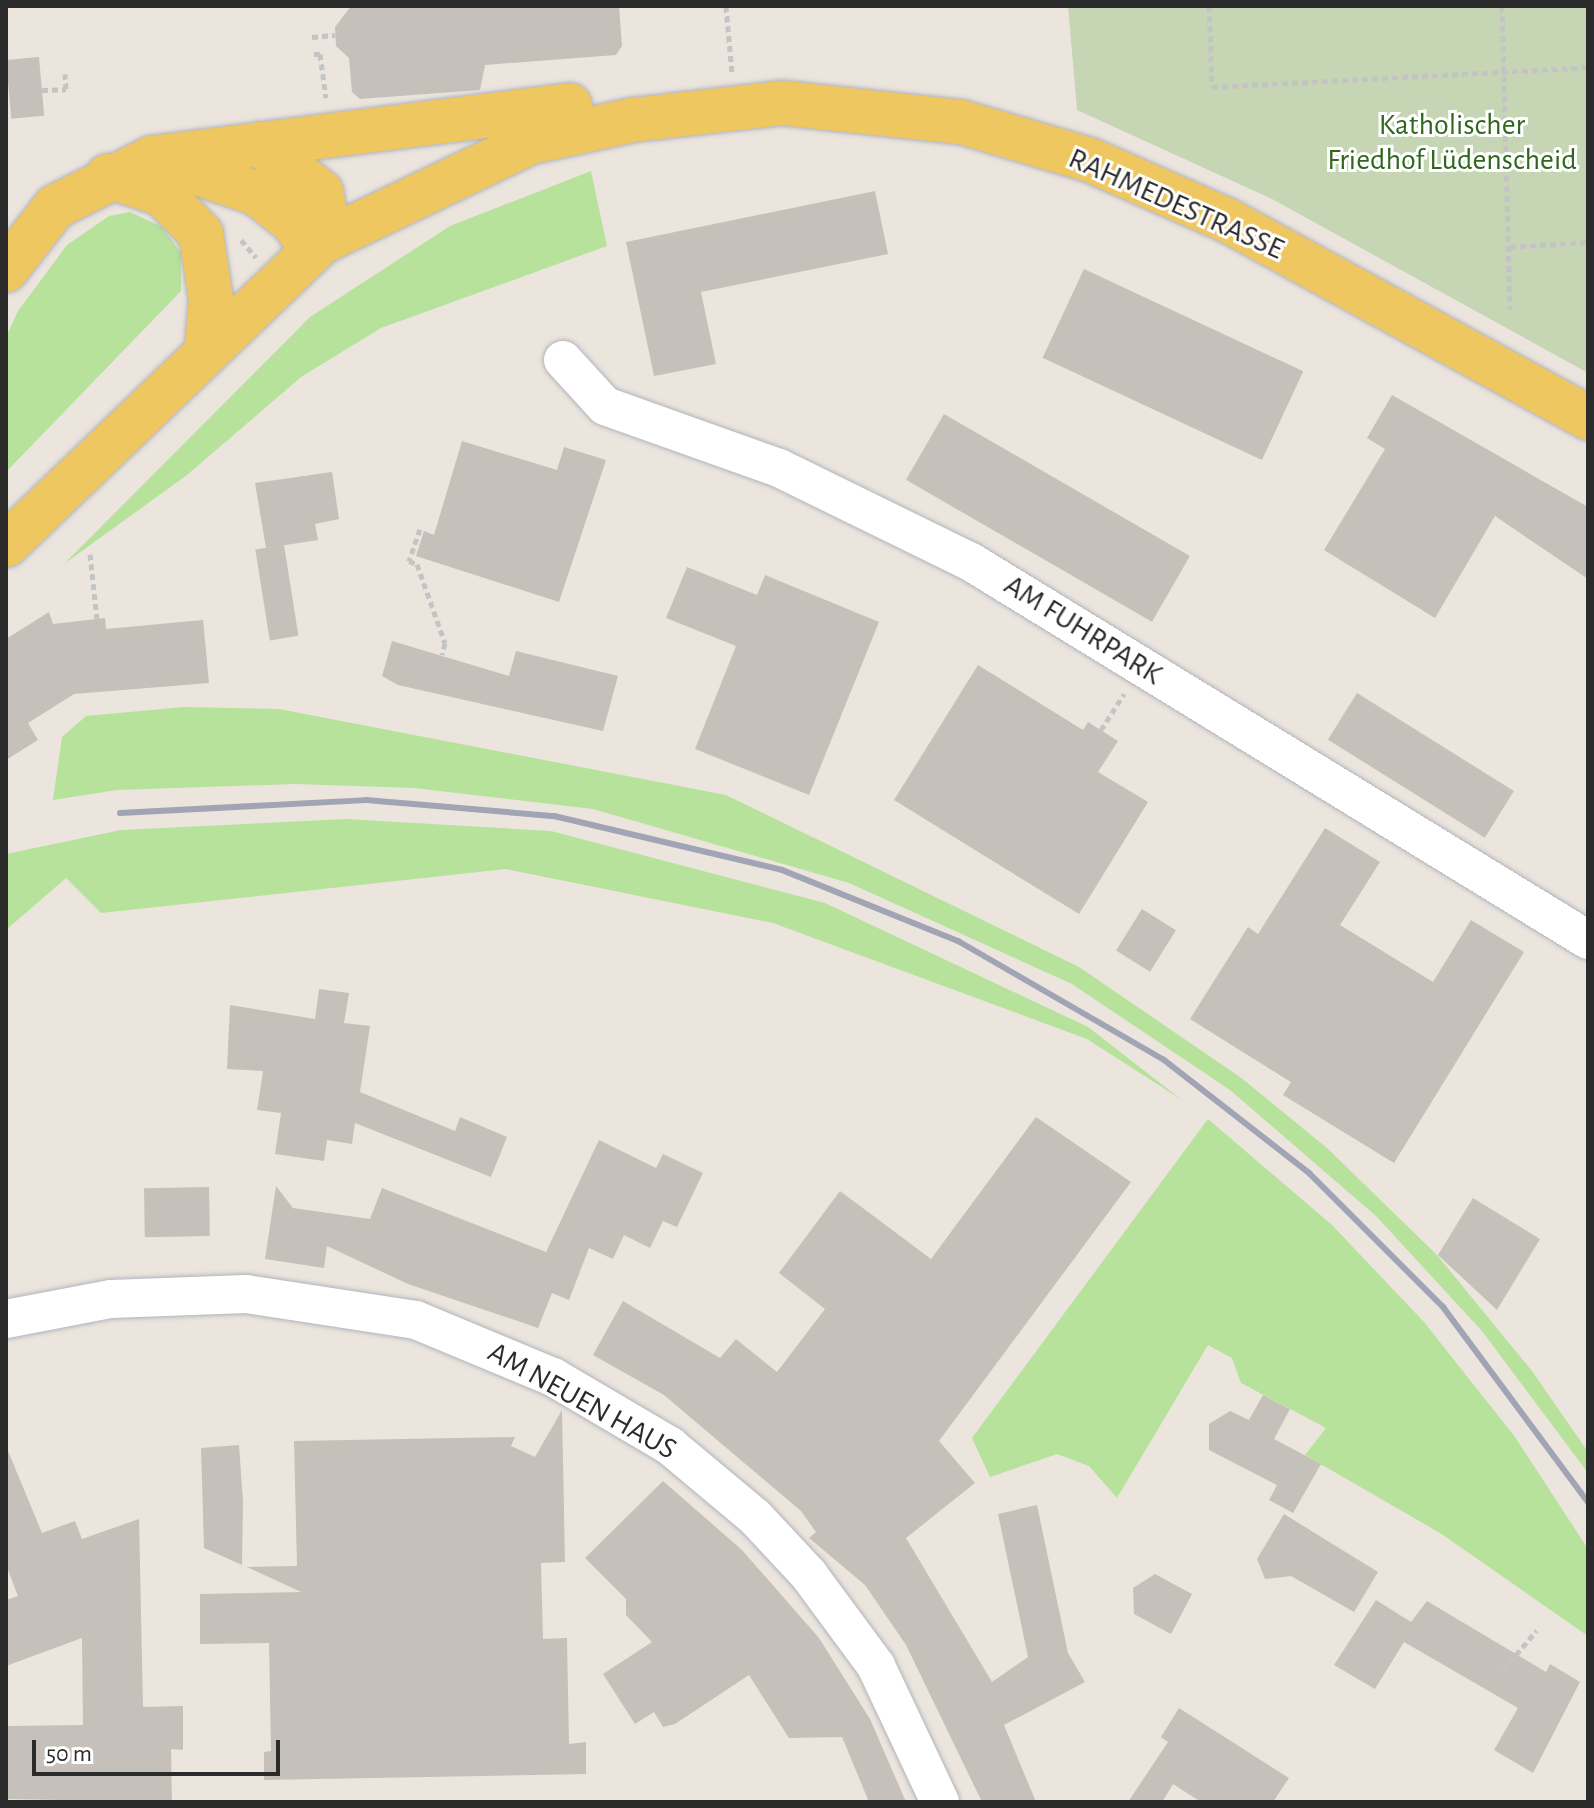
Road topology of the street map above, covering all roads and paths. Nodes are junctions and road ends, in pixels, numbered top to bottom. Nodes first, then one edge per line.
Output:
1 (726, 6) edge
2 (1209, 6) edge
3 (1502, 6) edge
4 (335, 35) dead end
5 (312, 37) dead end
6 (314, 54) dead end
7 (1588, 67) edge
8 (1506, 72) junction
9 (65, 74) dead end
10 (733, 82) junction
11 (42, 90) dead end
12 (326, 96) dead end
13 (783, 103) junction
14 (260, 144) junction
15 (152, 158) junction
16 (108, 176) junction
17 (1588, 242) edge
18 (317, 246) junction
19 (1510, 247) junction
20 (6, 269) edge
21 (1510, 309) dead end
22 (207, 347) junction
23 (563, 360) dead end
24 (1588, 418) edge
25 (420, 529) dead end
26 (6, 545) edge
27 (90, 554) dead end
28 (97, 619) dead end
29 (442, 655) dead end
30 (1588, 940) edge
31 (6, 1319) edge
32 (1537, 1630) dead end
33 (1503, 1670) dead end
34 (940, 1802) edge

1 - 10 path
2 - 8 path
3 - 8 path
4 - 5 path
6 - 12 path
7 - 8 path
8 - 19 path
9 - 11 path
10 - 13 main road
10 - 14 main road
13 - 18 main road, RAHMEDESTRASSE
13 - 24 main road, RAHMEDESTRASSE
14 - 15 main road
14 - 18 main road
15 - 16 main road
15 - 18 main road
16 - 20 main road
16 - 22 main road
17 - 19 path
18 - 22 main road, RAHMEDESTRASSE
19 - 21 path
22 - 26 main road, RAHMEDESTRASSE
23 - 30 street, AM FUHRPARK
25 - 29 path
27 - 28 path
31 - 34 street, AM NEUEN HAUS
32 - 33 path

